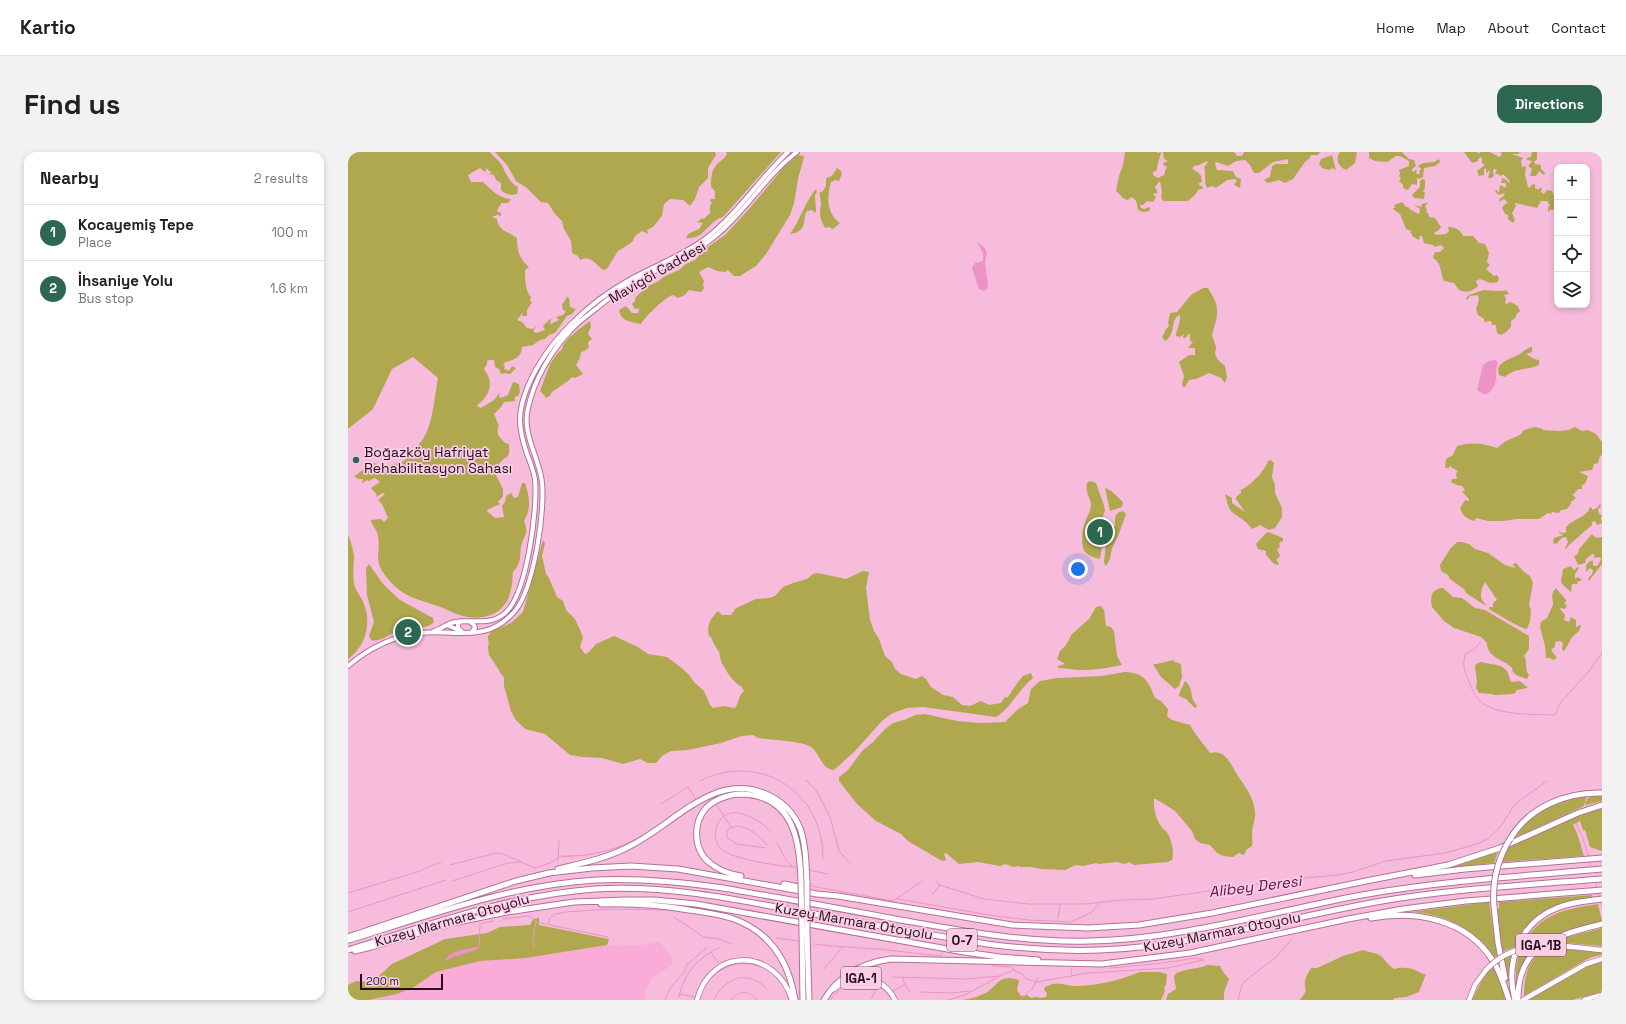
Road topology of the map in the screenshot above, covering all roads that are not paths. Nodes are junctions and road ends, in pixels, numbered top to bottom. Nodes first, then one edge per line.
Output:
1 (788, 152) edge
2 (797, 152) edge
3 (461, 621) junction
4 (470, 622) junction
5 (447, 624) junction
6 (428, 632) junction
7 (462, 632) junction
8 (471, 634) junction
9 (348, 666) edge
10 (1602, 793) edge
11 (1602, 805) edge
12 (1602, 858) edge
13 (1601, 870) edge
14 (1601, 879) edge
15 (804, 882) junction
16 (1345, 885) junction
17 (496, 888) junction
18 (1602, 890) edge
19 (838, 896) junction
20 (1602, 899) edge
21 (532, 908) junction
22 (1600, 925) edge
23 (804, 932) junction
24 (1295, 932) junction
25 (348, 939) edge
26 (348, 950) edge
27 (1602, 950) edge
28 (1602, 959) edge
29 (1114, 962) junction
30 (1602, 995) edge
31 (697, 1000) edge
32 (794, 1000) edge
33 (803, 1000) edge
34 (808, 1000) edge
35 (825, 1000) edge
36 (895, 1000) edge
37 (1469, 1000) edge
38 (1510, 1000) edge
39 (1515, 1000) edge
40 (1518, 1000) edge
41 (1523, 1000) edge
42 (1584, 1000) edge

1 - 4 main road, Mavigöl Caddesi
2 - 8 main road, Mavigöl Caddesi
3 - 4 main road, Mavigöl Caddesi
3 - 5 main road, Mavigöl Caddesi
3 - 7 main road
4 - 8 main road
5 - 6 main road, Mavigöl Caddesi
5 - 7 main road
6 - 7 main road, Mavigöl Caddesi
6 - 9 main road, Mavigöl Caddesi
7 - 8 main road, Mavigöl Caddesi
10 - 38 highway, bridge
11 - 16 highway
12 - 16 highway
13 - 25 highway, Kuzey Marmara Otoyolu / O-7
14 - 26 highway, Kuzey Marmara Otoyolu / O-7
15 - 17 highway
15 - 19 highway
15 - 23 highway, bridge
16 - 19 highway
17 - 19 highway
17 - 25 highway
18 - 24 highway
20 - 39 highway
21 - 26 highway
21 - 29 highway
21 - 32 highway
22 - 40 highway
23 - 33 highway
23 - 34 highway
24 - 29 highway
24 - 38 highway
27 - 37 highway, IGA-1B, bridge
28 - 41 highway
29 - 35 highway
30 - 42 highway
31 - 32 highway
35 - 36 highway, IGA-1

